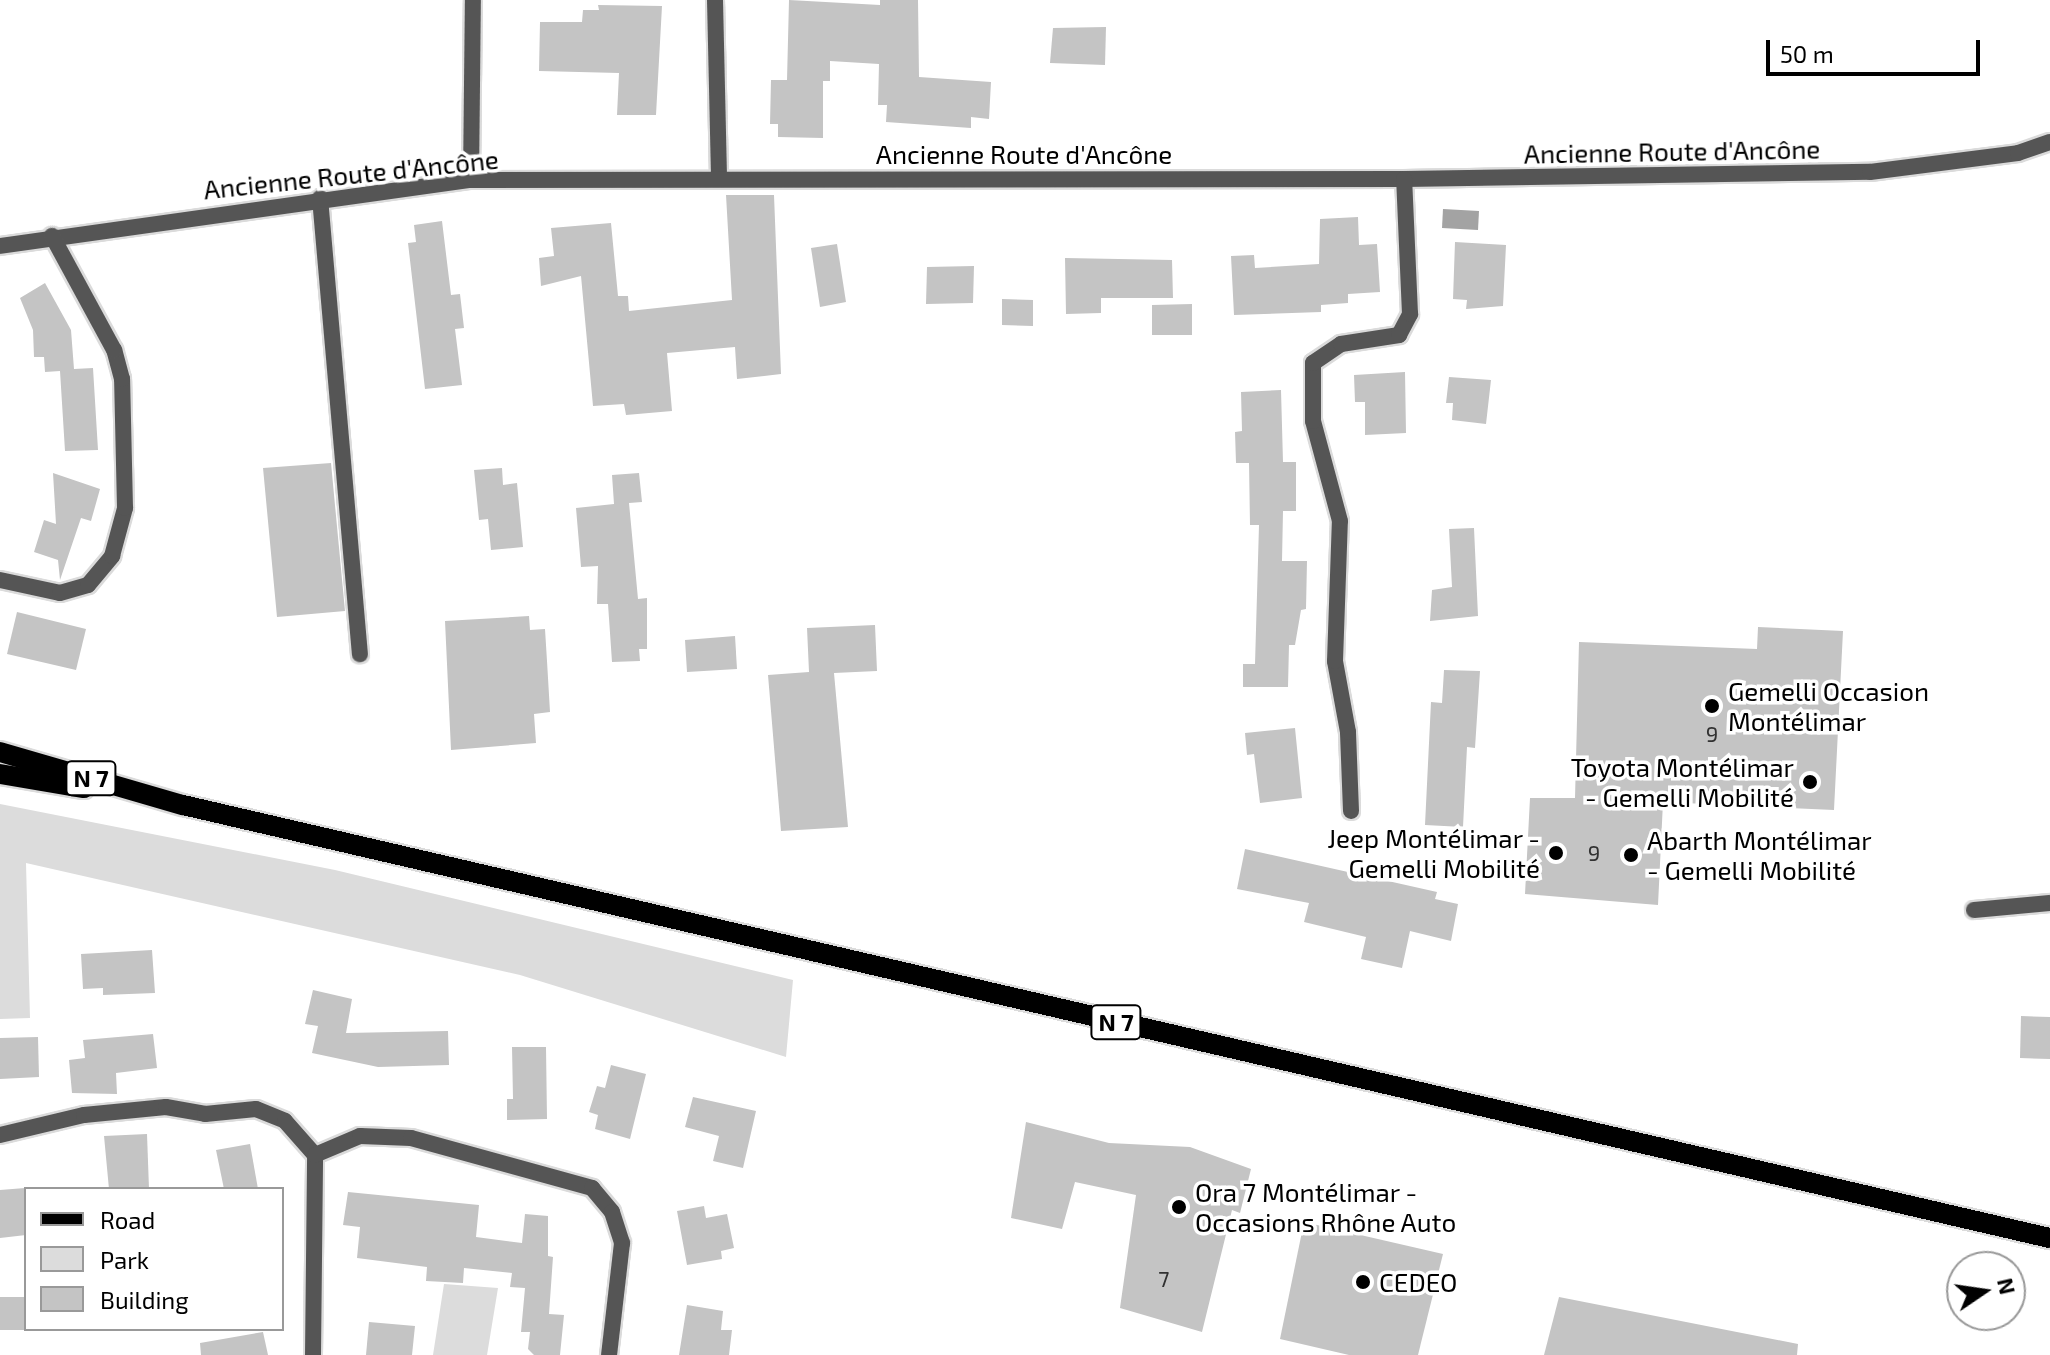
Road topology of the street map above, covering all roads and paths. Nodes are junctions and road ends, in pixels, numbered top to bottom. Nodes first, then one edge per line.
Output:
1 (473, 0) edge
2 (715, 0) edge
3 (2050, 142) edge
4 (719, 178) junction
5 (1404, 179) junction
6 (471, 180) junction
7 (320, 198) junction
8 (52, 236) junction
9 (0, 246) edge
10 (0, 580) edge
11 (360, 654) dead end
12 (0, 752) edge
13 (0, 774) edge
14 (183, 805) junction
15 (1351, 811) dead end
16 (2050, 903) edge
17 (1974, 910) dead end
18 (0, 1135) edge
19 (315, 1155) junction
20 (2050, 1238) edge
21 (313, 1355) edge
22 (609, 1355) edge

1 - 6 street
2 - 4 street
3 - 5 street, Ancienne Route d'Ancône
4 - 5 street, Ancienne Route d'Ancône
4 - 6 street, Ancienne Route d'Ancône
5 - 15 street
6 - 7 street, Ancienne Route d'Ancône
7 - 8 street, Ancienne Route d'Ancône
7 - 11 street
8 - 9 street, Ancienne Route d'Ancône
8 - 10 street
12 - 14 main road, N 7
13 - 14 main road, N 7
14 - 20 main road, N 7
16 - 17 street
18 - 19 street
19 - 21 street
19 - 22 street

